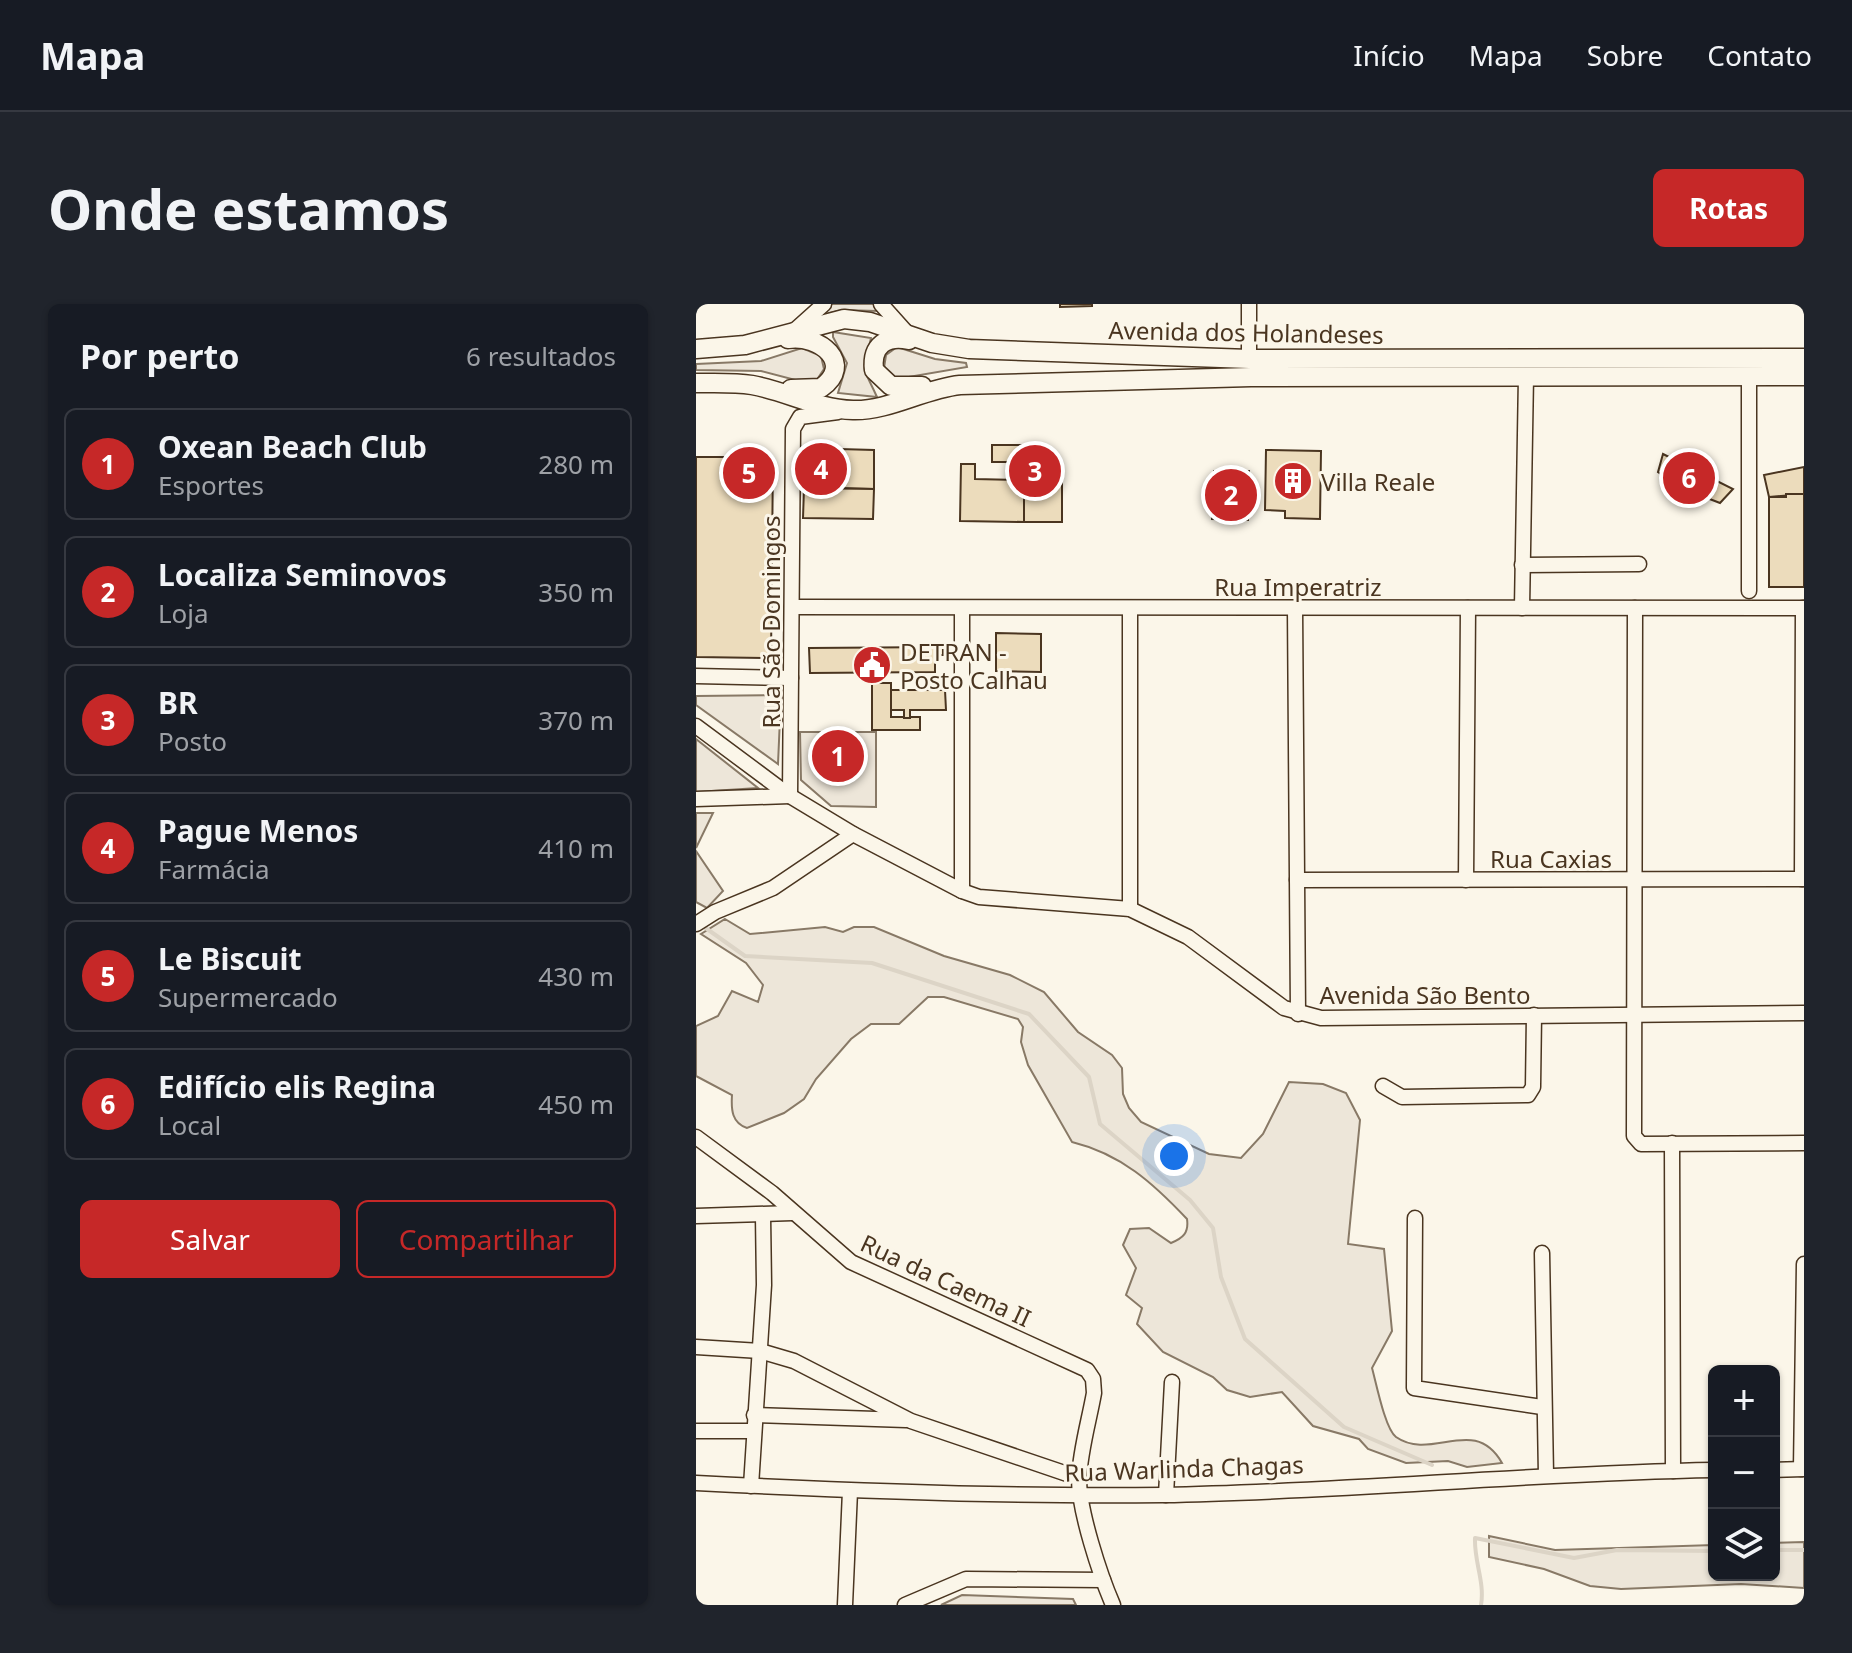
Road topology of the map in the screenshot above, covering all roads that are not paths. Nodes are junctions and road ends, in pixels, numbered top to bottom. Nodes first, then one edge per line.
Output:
1 (824, 304) edge
2 (881, 304) edge
3 (1249, 304) edge
4 (795, 330) junction
5 (912, 337) junction
6 (718, 348) junction
7 (696, 349) edge
8 (969, 349) junction
9 (1804, 358) edge
10 (1249, 359) junction
11 (1526, 376) junction
12 (1749, 376) junction
13 (1804, 376) edge
14 (696, 383) edge
15 (746, 384) junction
16 (960, 385) junction
17 (861, 410) junction
18 (1639, 564) dead end
19 (1522, 565) junction
20 (1749, 591) dead end
21 (792, 607) junction
22 (962, 608) junction
23 (1130, 608) junction
24 (1295, 608) junction
25 (1468, 608) junction
26 (1522, 608) junction
27 (1635, 608) junction
28 (1803, 608) edge
29 (696, 676) edge
30 (791, 678) junction
31 (696, 726) edge
32 (790, 796) junction
33 (696, 799) edge
34 (853, 834) junction
35 (1635, 879) junction
36 (1803, 879) edge
37 (1297, 880) junction
38 (1466, 880) junction
39 (962, 891) junction
40 (1130, 909) junction
41 (696, 924) edge
42 (1804, 1013) edge
43 (1298, 1014) junction
44 (1635, 1014) junction
45 (1534, 1015) junction
46 (1383, 1086) dead end
47 (696, 1137) edge
48 (1672, 1143) junction
49 (1804, 1143) edge
50 (792, 1213) junction
51 (696, 1216) edge
52 (763, 1216) junction
53 (1415, 1218) dead end
54 (1542, 1253) dead end
55 (1804, 1264) edge
56 (696, 1347) edge
57 (760, 1351) junction
58 (1172, 1382) dead end
59 (1542, 1407) junction
60 (754, 1415) junction
61 (911, 1421) junction
62 (696, 1431) edge
63 (753, 1431) junction
64 (1803, 1469) edge
65 (1708, 1470) edge
66 (1780, 1470) edge
67 (1673, 1471) junction
68 (1546, 1475) junction
69 (1079, 1478) junction
70 (696, 1483) edge
71 (751, 1486) junction
72 (850, 1491) junction
73 (1081, 1495) junction
74 (1166, 1495) junction
75 (1103, 1580) junction
76 (845, 1605) edge
77 (905, 1605) edge
78 (1113, 1605) edge

1 - 4 street
2 - 5 street
3 - 10 street
4 - 5 main road, Avenida dos Holandeses
4 - 6 main road, Avenida dos Holandeses
5 - 8 main road, Avenida dos Holandeses
6 - 7 main road, Avenida dos Holandeses
6 - 15 main road
8 - 10 main road, Avenida dos Holandeses
8 - 16 main road
9 - 10 main road, Avenida dos Holandeses
11 - 12 main road, Avenida dos Holandeses
11 - 16 main road, Avenida dos Holandeses
11 - 19 street
12 - 13 main road, Avenida dos Holandeses
12 - 20 street
14 - 15 main road, Avenida dos Holandeses
15 - 17 main road, Avenida dos Holandeses
16 - 17 main road, Avenida dos Holandeses
17 - 21 street, Rua São Domingos
18 - 19 street
19 - 26 street
21 - 22 street, Rua Imperatriz
21 - 30 street, Rua São Domingos
22 - 23 street, Rua Imperatriz
22 - 39 street
23 - 24 street, Rua Imperatriz
23 - 40 street
24 - 25 street, Rua Imperatriz
24 - 37 street
25 - 26 street, Rua Imperatriz
25 - 38 street
26 - 27 street, Rua Imperatriz
27 - 28 street, Rua Imperatriz
27 - 35 street
28 - 36 street
29 - 30 street
30 - 32 street, Rua São Domingos
31 - 32 street, Avenida São Bento
32 - 33 street
32 - 34 street, Avenida São Bento
34 - 39 street, Avenida São Bento
34 - 41 street
35 - 36 street, Rua Caxias
35 - 38 street, Rua Caxias
35 - 44 street
37 - 38 street, Rua Caxias
37 - 43 street
39 - 40 street, Avenida São Bento
40 - 43 street, Avenida São Bento
42 - 44 street, Avenida São Bento
43 - 45 street, Avenida São Bento
44 - 45 street, Avenida São Bento
44 - 48 street
45 - 46 street
47 - 50 street, Rua da Caema II
48 - 49 street
48 - 67 street
50 - 52 street
50 - 69 street, Rua da Caema II
51 - 52 street
52 - 57 street
53 - 59 street
54 - 59 street
55 - 64 street
56 - 57 street
57 - 60 street
57 - 61 street
58 - 74 street
59 - 68 street
60 - 61 street
60 - 63 street
61 - 69 street
62 - 63 street
63 - 71 street
64 - 66 street
65 - 67 street, Rua Warlinda Chagas
67 - 68 street, Rua Warlinda Chagas
68 - 74 street, Rua Warlinda Chagas
69 - 73 street, Rua da Caema II
70 - 71 street, Rua Warlinda Chagas
71 - 72 street, Rua Warlinda Chagas
72 - 73 street, Rua Warlinda Chagas
72 - 76 street
73 - 74 street, Rua Warlinda Chagas
73 - 75 street, Rua da Caema II
75 - 77 street
75 - 78 street, Rua da Caema II

